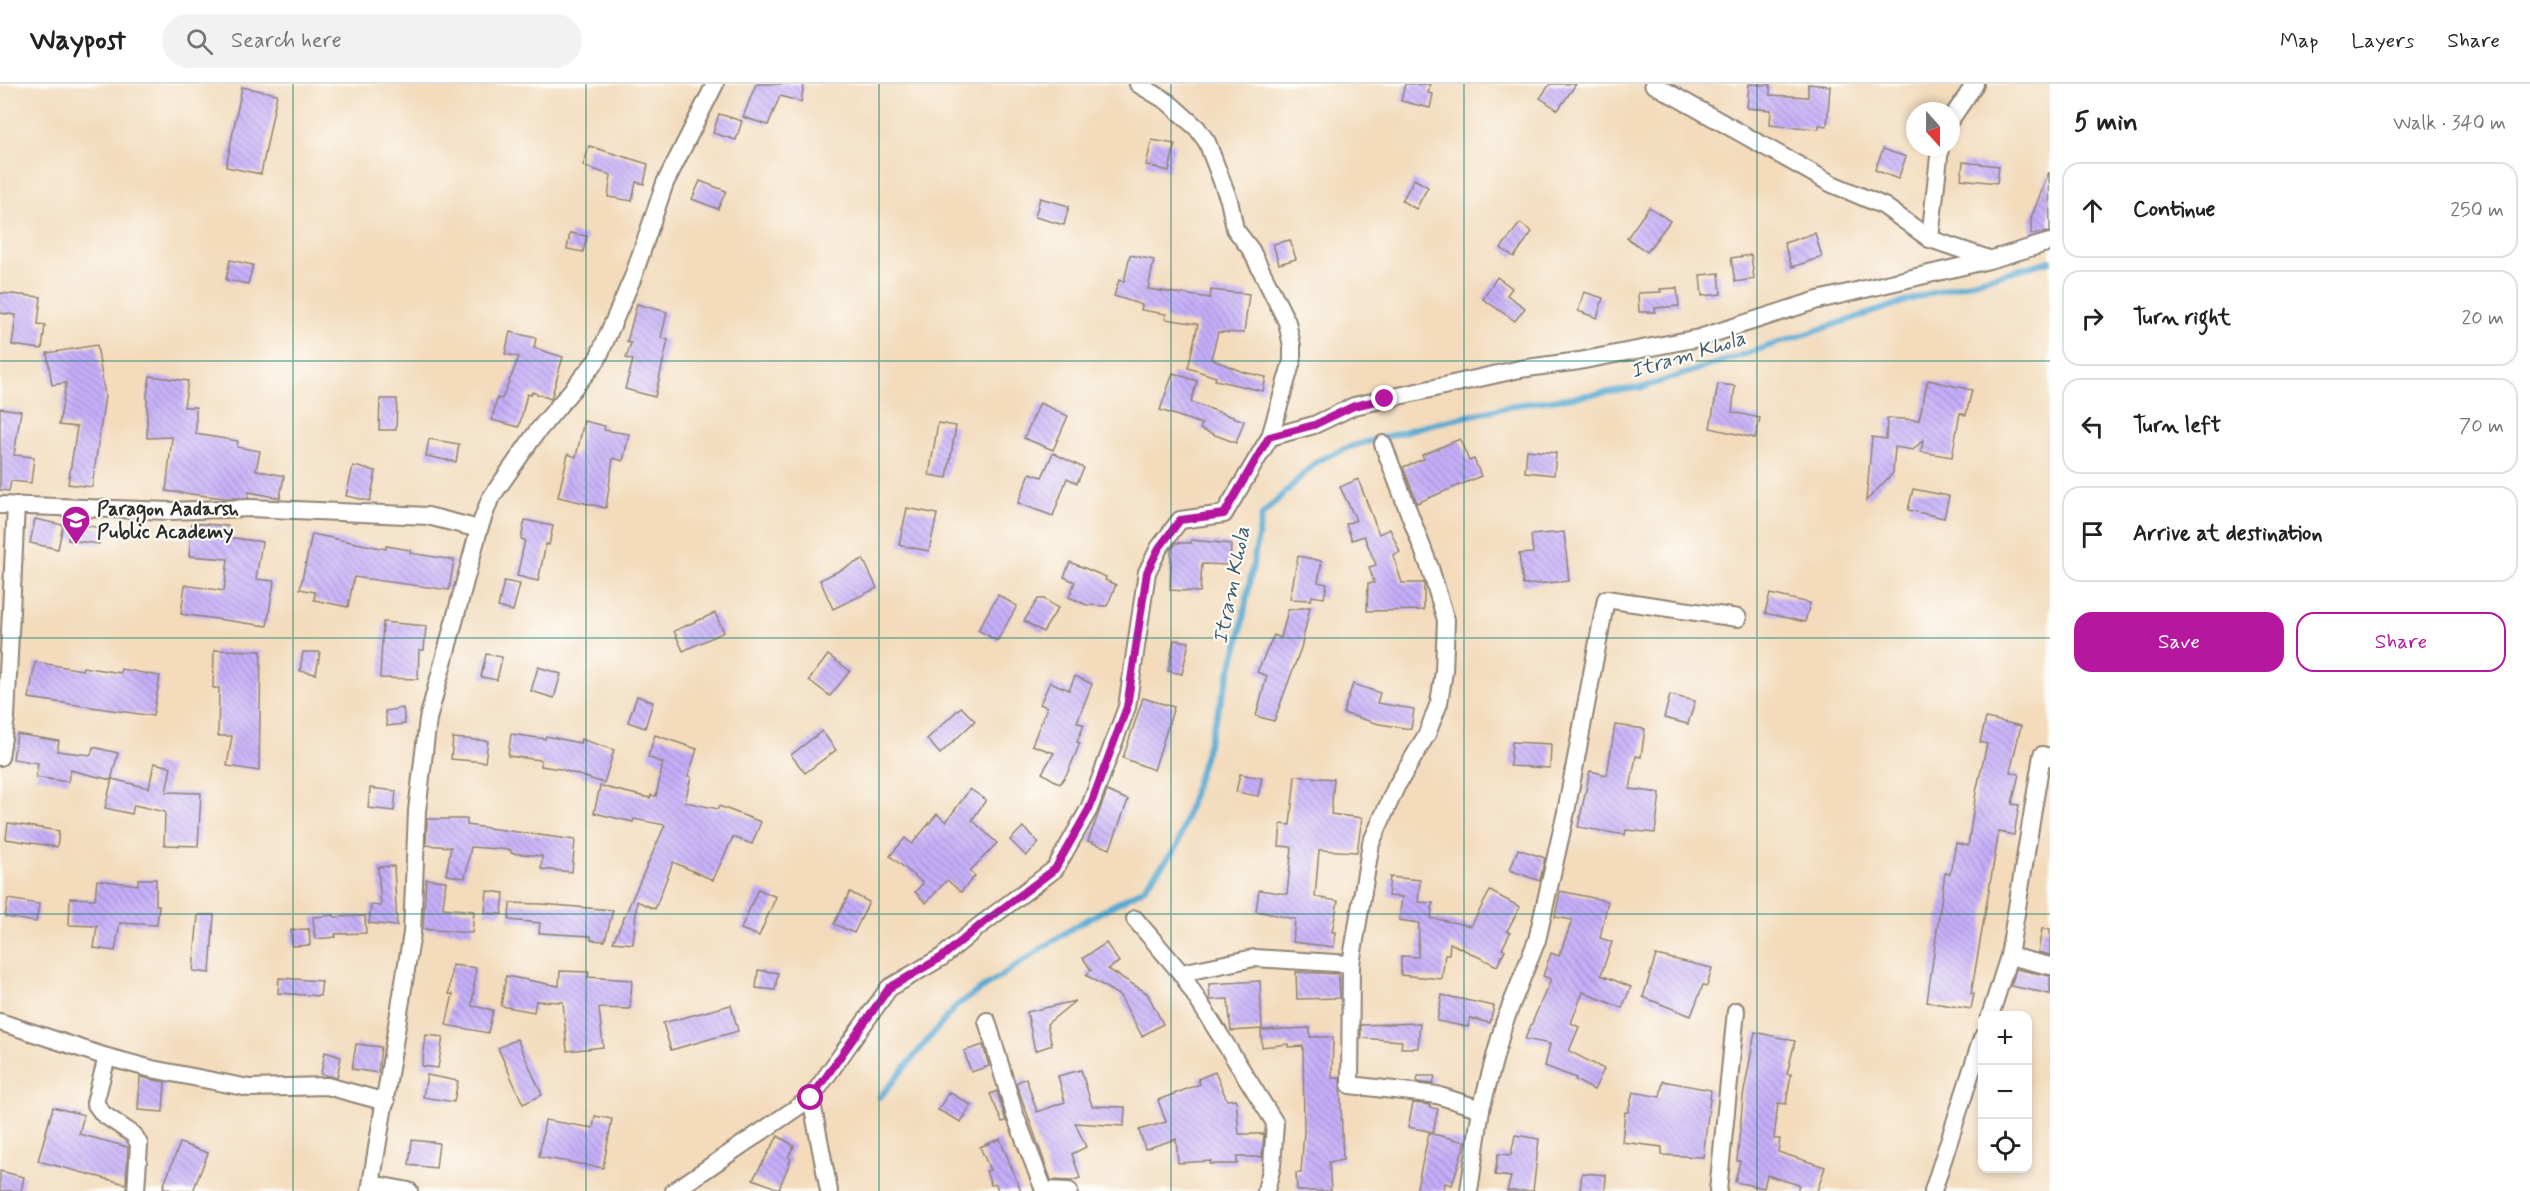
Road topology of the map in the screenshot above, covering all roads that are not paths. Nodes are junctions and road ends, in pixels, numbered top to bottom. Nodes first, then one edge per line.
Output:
1 (715, 84) edge
2 (1138, 84) edge
3 (1653, 84) edge
4 (1975, 84) edge
5 (1960, 106) edge
6 (1939, 156) edge
7 (1930, 239) junction
8 (2050, 242) edge
9 (1989, 260) junction
10 (1269, 437) junction
11 (1383, 444) dead end
12 (8, 505) edge
13 (479, 530) junction
14 (1738, 618) dead end
15 (0, 757) edge
16 (2050, 757) edge
17 (1134, 919) dead end
18 (2009, 956) junction
19 (1351, 964) junction
20 (2050, 966) edge
21 (1181, 973) junction
22 (1736, 1011) dead end
23 (1992, 1011) edge
24 (987, 1021) dead end
25 (0, 1022) edge
26 (1978, 1053) edge
27 (107, 1057) junction
28 (811, 1098) junction
29 (386, 1102) junction
30 (1481, 1109) junction
31 (371, 1187) edge
32 (136, 1191) edge
33 (409, 1191) edge
34 (674, 1191) edge
35 (829, 1191) edge
36 (1069, 1191) edge
37 (1266, 1191) edge
38 (1469, 1191) edge
39 (1718, 1191) edge
40 (1933, 1191) edge

1 - 13 street
2 - 10 street
3 - 7 street
4 - 5 street
6 - 7 street
7 - 9 street
8 - 9 street
9 - 10 street
10 - 28 street
11 - 19 street
12 - 13 street
12 - 15 street
13 - 29 street
14 - 30 street
16 - 18 street
17 - 21 street
18 - 20 street
18 - 23 street
19 - 21 street
19 - 30 street
21 - 37 street
22 - 39 street
24 - 36 street
25 - 27 street
26 - 40 street
27 - 29 street
27 - 32 street
28 - 34 street
28 - 35 street
29 - 31 street
30 - 38 street
31 - 33 street

